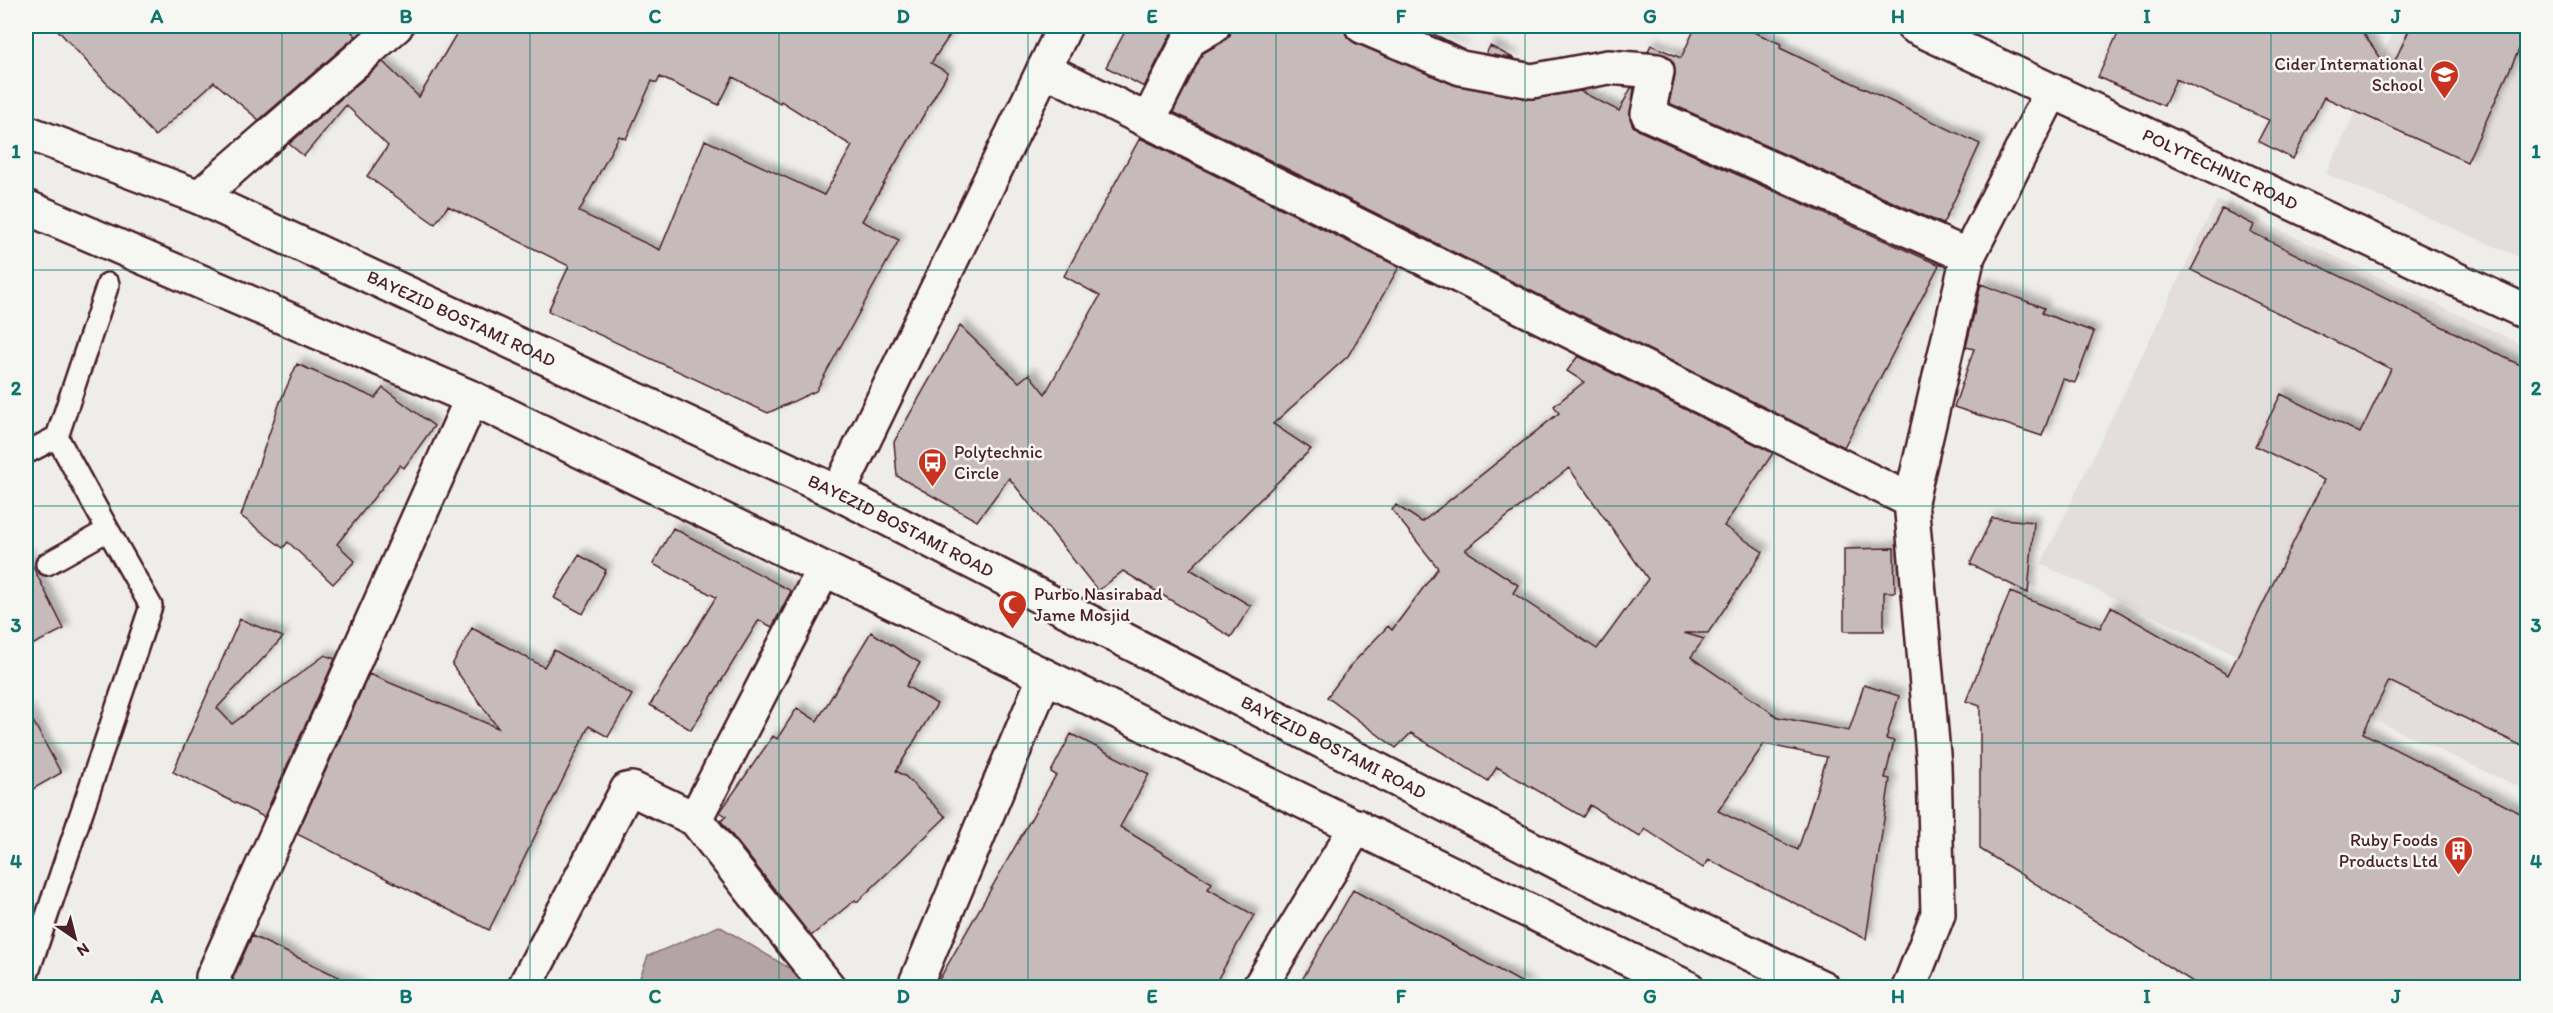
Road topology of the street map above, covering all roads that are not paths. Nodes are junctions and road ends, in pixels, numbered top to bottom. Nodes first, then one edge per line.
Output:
1 (396, 26) edge
2 (1065, 26) edge
3 (1213, 26) edge
4 (1362, 26) edge
5 (1913, 26) edge
6 (1044, 69) junction
7 (2052, 91) junction
8 (1148, 121) junction
9 (26, 132) edge
10 (199, 197) junction
11 (26, 207) edge
12 (1968, 256) junction
13 (108, 284) dead end
14 (2528, 313) edge
15 (472, 398) junction
16 (57, 437) junction
17 (26, 453) edge
18 (838, 493) junction
19 (1911, 501) junction
20 (108, 530) junction
21 (47, 564) dead end
22 (824, 569) junction
23 (1045, 676) junction
24 (695, 819) junction
25 (1357, 826) junction
26 (26, 978) edge
27 (217, 987) edge
28 (524, 987) edge
29 (829, 987) edge
30 (914, 987) edge
31 (1259, 987) edge
32 (1688, 987) edge
33 (1823, 987) edge
34 (1909, 987) edge

1 - 10 street
2 - 6 street
3 - 8 street
4 - 12 street
5 - 7 street, POLYTECHNIC ROAD
6 - 8 street
6 - 18 street
7 - 12 street
7 - 14 street, POLYTECHNIC ROAD
8 - 19 street
9 - 10 street, BAYEZID BOSTAMI ROAD
10 - 18 street, BAYEZID BOSTAMI ROAD
11 - 15 street
12 - 19 street
13 - 16 lane
15 - 22 street
15 - 27 street
16 - 17 lane
16 - 20 lane
18 - 33 street, BAYEZID BOSTAMI ROAD
19 - 34 street
20 - 21 lane
20 - 26 lane
22 - 23 street
22 - 24 street
23 - 25 street
23 - 30 street
24 - 28 street
24 - 29 street
25 - 31 street
25 - 32 street

